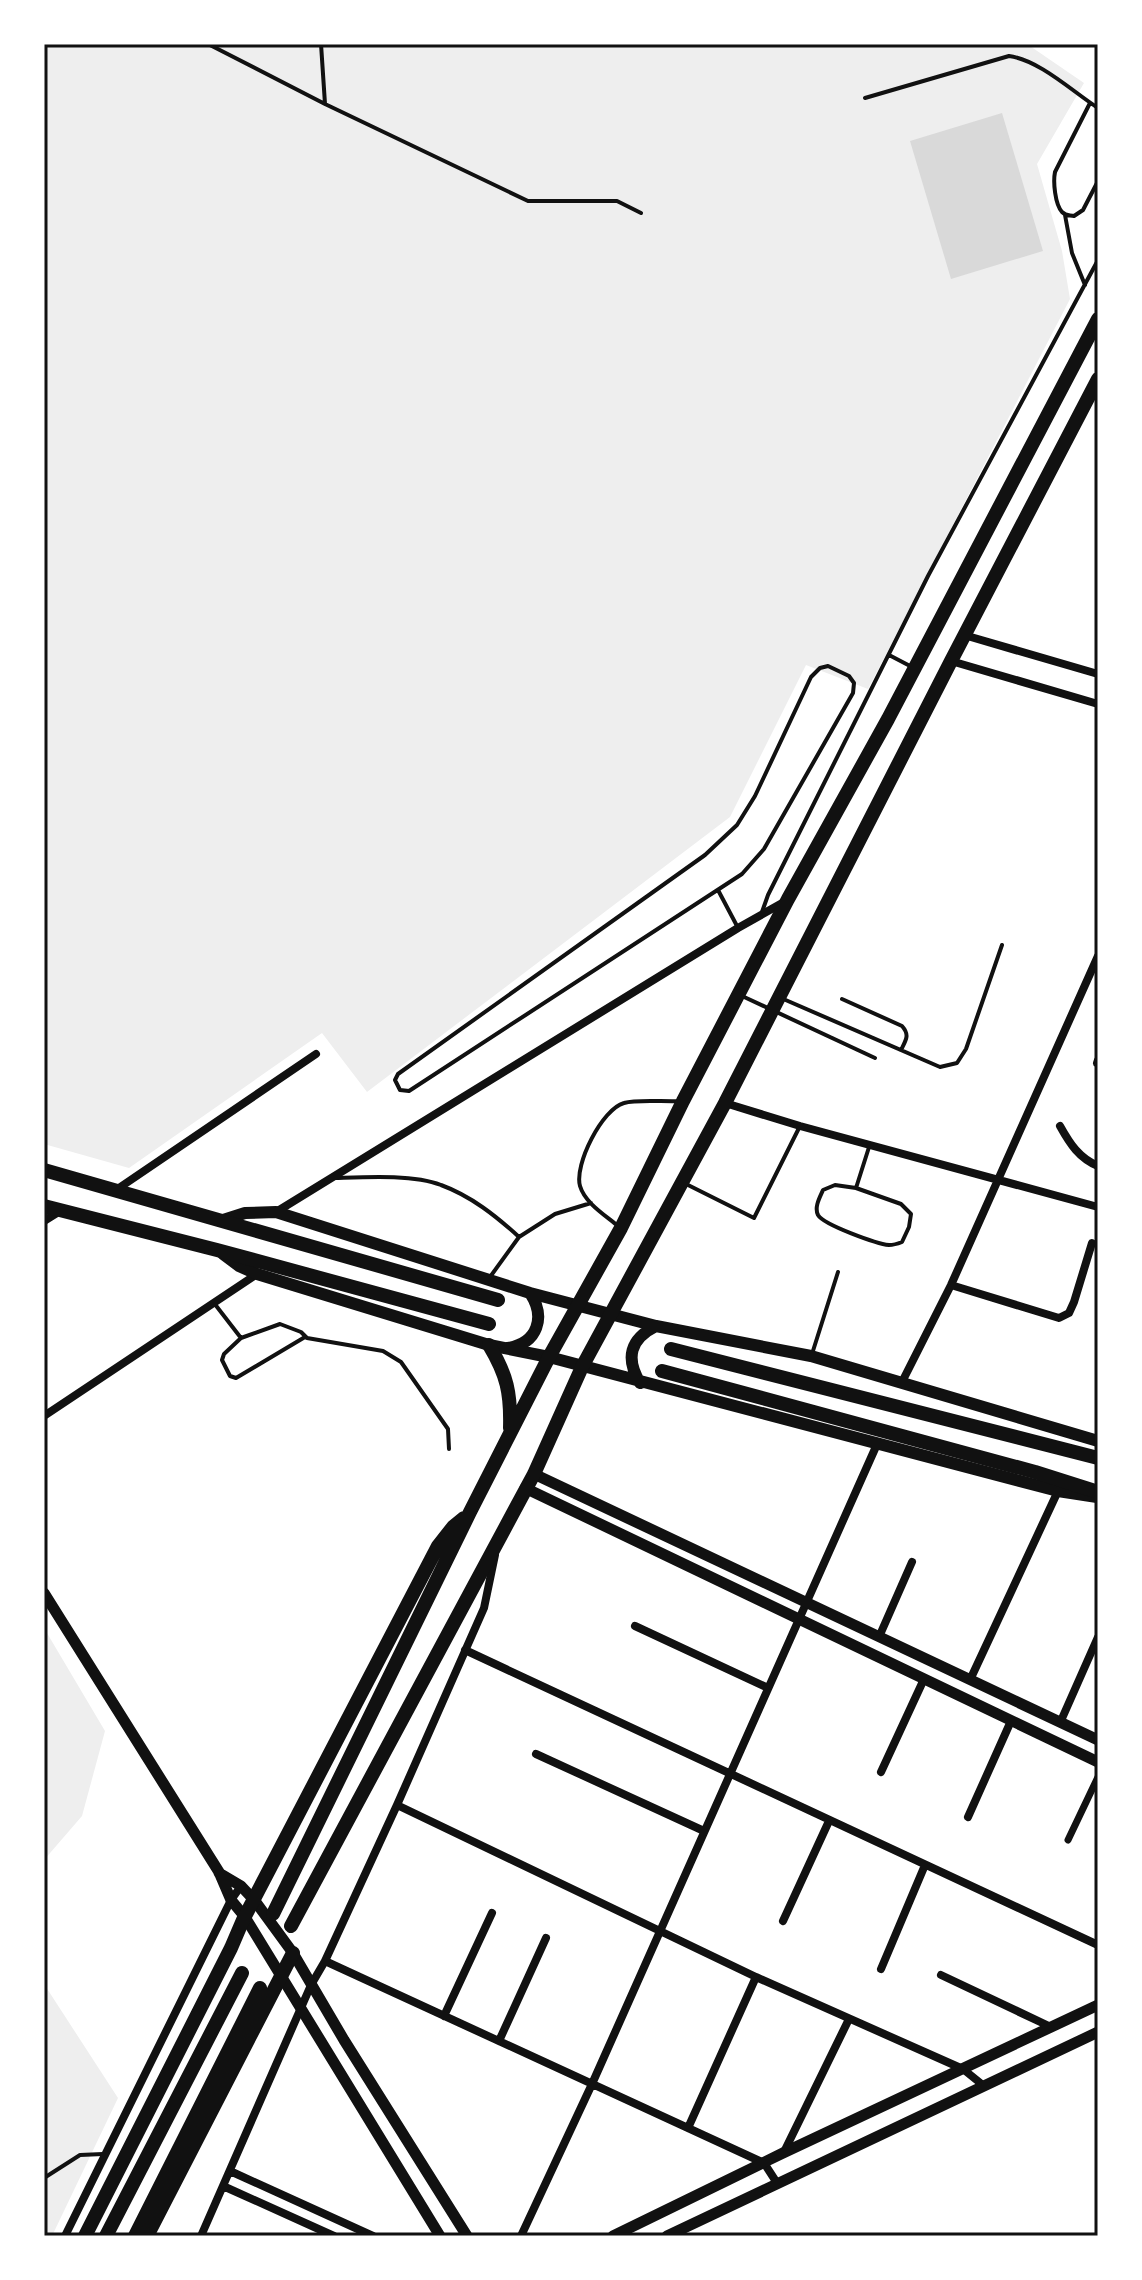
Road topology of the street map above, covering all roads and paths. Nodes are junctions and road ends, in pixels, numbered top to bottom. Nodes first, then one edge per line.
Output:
1 (208, 44) edge
2 (321, 44) edge
3 (865, 98) dead end
4 (1090, 103) junction
5 (325, 104) junction
6 (1098, 108) edge
7 (1098, 181) edge
8 (641, 213) dead end
9 (1065, 215) junction
10 (1098, 260) edge
11 (1085, 285) junction
12 (1098, 319) edge
13 (1098, 379) edge
14 (964, 635) junction
15 (889, 655) junction
16 (951, 661) junction
17 (914, 668) junction
18 (1098, 674) edge
19 (1098, 704) edge
20 (718, 890) junction
21 (788, 899) junction
22 (761, 914) junction
23 (738, 928) junction
24 (1002, 945) dead end
25 (1098, 956) edge
26 (740, 995) junction
27 (842, 999) dead end
28 (775, 1004) junction
29 (901, 1050) junction
30 (316, 1054) dead end
31 (875, 1058) dead end
32 (683, 1101) junction
33 (725, 1103) junction
34 (800, 1126) junction
35 (1060, 1126) dead end
36 (870, 1144) junction
37 (1098, 1166) edge
38 (44, 1170) edge
39 (331, 1178) junction
40 (999, 1179) junction
41 (682, 1182) junction
42 (856, 1188) junction
43 (116, 1190) junction
44 (591, 1203) junction
45 (44, 1206) edge
46 (1098, 1207) edge
47 (60, 1211) junction
48 (276, 1212) junction
49 (44, 1221) edge
50 (220, 1221) junction
51 (621, 1228) junction
52 (519, 1237) junction
53 (1092, 1243) dead end
54 (217, 1250) junction
55 (838, 1272) dead end
56 (257, 1274) junction
57 (488, 1280) junction
58 (951, 1285) junction
59 (530, 1293) junction
60 (498, 1300) dead end
61 (214, 1303) junction
62 (579, 1306) junction
63 (610, 1314) junction
64 (489, 1324) dead end
65 (656, 1326) junction
66 (305, 1337) junction
67 (241, 1338) junction
68 (489, 1345) junction
69 (505, 1348) junction
70 (671, 1349) dead end
71 (811, 1356) junction
72 (549, 1357) junction
73 (582, 1367) junction
74 (662, 1371) dead end
75 (902, 1382) junction
76 (640, 1383) junction
77 (44, 1416) edge
78 (510, 1433) junction
79 (1098, 1441) edge
80 (878, 1442) junction
81 (449, 1449) dead end
82 (1098, 1458) edge
83 (534, 1474) junction
84 (525, 1488) junction
85 (1058, 1491) junction
86 (1098, 1494) edge
87 (470, 1512) junction
88 (499, 1539) junction
89 (912, 1562) dead end
90 (44, 1593) edge
91 (806, 1602) junction
92 (799, 1619) junction
93 (635, 1626) dead end
94 (879, 1637) junction
95 (1098, 1637) edge
96 (465, 1650) junction
97 (924, 1679) junction
98 (970, 1680) junction
99 (768, 1688) junction
100 (1011, 1721) junction
101 (1060, 1723) junction
102 (1098, 1740) edge
103 (536, 1754) dead end
104 (1098, 1762) edge
105 (881, 1772) dead end
106 (730, 1774) junction
107 (1098, 1777) edge
108 (397, 1805) junction
109 (968, 1817) dead end
110 (829, 1821) junction
111 (704, 1831) junction
112 (1068, 1840) dead end
113 (925, 1865) junction
114 (219, 1872) junction
115 (241, 1886) junction
116 (231, 1900) junction
117 (255, 1901) junction
118 (492, 1913) dead end
119 (273, 1914) dead end
120 (245, 1917) junction
121 (783, 1921) dead end
122 (291, 1926) dead end
123 (659, 1931) junction
124 (546, 1938) dead end
125 (1098, 1945) edge
126 (293, 1953) junction
127 (325, 1961) junction
128 (881, 1969) dead end
129 (242, 1973) dead end
130 (941, 1975) dead end
131 (280, 1977) junction
132 (756, 1977) junction
133 (311, 1985) junction
134 (260, 1988) dead end
135 (1098, 2005) edge
136 (300, 2010) junction
137 (444, 2016) junction
138 (849, 2019) junction
139 (1051, 2027) junction
140 (1098, 2032) edge
141 (499, 2041) junction
142 (963, 2069) junction
143 (592, 2084) junction
144 (984, 2086) junction
145 (688, 2128) junction
146 (783, 2153) junction
147 (106, 2154) junction
148 (764, 2163) junction
149 (230, 2171) junction
150 (44, 2178) edge
151 (777, 2183) junction
152 (223, 2186) junction
153 (65, 2236) edge
154 (85, 2236) edge
155 (106, 2236) edge
156 (135, 2236) edge
157 (147, 2236) edge
158 (201, 2236) edge
159 (334, 2236) edge
160 (373, 2236) edge
161 (440, 2236) edge
162 (467, 2236) edge
163 (521, 2236) edge
164 (613, 2236) edge
165 (667, 2236) edge

1 - 5 lane
2 - 5 lane
3 - 4 lane
4 - 6 lane
4 - 9 lane
5 - 8 lane
7 - 9 lane
9 - 11 lane
10 - 11 lane
11 - 15 lane
12 - 17 main road
13 - 14 main road
14 - 16 main road
14 - 18 street
15 - 17 lane
15 - 22 lane
16 - 19 street
16 - 28 main road
17 - 21 main road
20 - 20 lane
20 - 23 lane
21 - 22 street
21 - 26 main road
22 - 23 street
23 - 39 street
24 - 29 lane
25 - 40 street
26 - 28 lane
26 - 32 main road
27 - 29 lane
28 - 29 lane
28 - 31 lane
28 - 33 main road
30 - 43 street
32 - 44 lane
32 - 51 main road
33 - 34 street
33 - 41 main road
34 - 36 street
34 - 41 lane
35 - 37 street
36 - 40 street
36 - 42 lane
38 - 43 main road
39 - 48 street
39 - 52 lane
40 - 46 street
40 - 58 street
41 - 63 main road
42 - 42 lane
43 - 50 main road
44 - 51 lane
44 - 52 lane
45 - 47 main road
47 - 49 street
47 - 54 main road
48 - 50 main road
48 - 57 main road
50 - 60 main road
51 - 62 main road
52 - 57 lane
53 - 58 street
54 - 56 main road
54 - 64 main road
55 - 71 lane
56 - 61 street
56 - 68 main road
57 - 59 main road
58 - 75 street
59 - 62 main road
59 - 69 main road
61 - 67 lane
61 - 77 street
62 - 63 main road
62 - 72 main road
63 - 65 main road
63 - 73 main road
65 - 71 main road
65 - 76 main road
66 - 67 lane
66 - 67 lane
66 - 81 lane
68 - 69 main road
68 - 78 main road
69 - 72 main road
70 - 82 main road
71 - 75 main road
72 - 73 main road
72 - 78 main road
73 - 76 main road
73 - 83 main road
74 - 86 main road
75 - 79 main road
76 - 80 main road
78 - 87 main road
80 - 85 main road
80 - 91 street
83 - 84 main road
83 - 91 street
84 - 88 main road
84 - 92 street
85 - 86 main road
85 - 98 street
87 - 117 main road
87 - 119 main road
88 - 96 street
88 - 122 main road
89 - 94 street
90 - 114 street
91 - 92 street
91 - 94 street
92 - 97 street
92 - 99 street
93 - 99 street
94 - 98 street
95 - 101 street
96 - 106 street
96 - 108 street
97 - 100 street
97 - 105 street
98 - 101 street
99 - 106 street
100 - 104 street
100 - 109 street
101 - 102 street
103 - 111 street
106 - 110 street
106 - 111 street
107 - 112 street
108 - 123 street
108 - 127 street
110 - 113 street
110 - 121 street
111 - 123 street
113 - 125 street
113 - 128 street
114 - 115 street
114 - 116 street
115 - 116 street
115 - 117 street
116 - 120 street
116 - 147 street
117 - 120 main road
117 - 126 street
118 - 137 street
120 - 131 street
120 - 154 main road
123 - 132 street
123 - 143 street
124 - 141 street
126 - 131 main road
126 - 133 street
127 - 133 street
127 - 137 street
129 - 155 main road
130 - 139 street
131 - 136 street
131 - 157 main road
132 - 138 street
132 - 145 street
133 - 136 street
133 - 162 street
134 - 156 main road
135 - 139 street
136 - 149 street
136 - 161 street
137 - 141 street
138 - 142 street
138 - 146 street
139 - 142 street
140 - 144 street
141 - 143 street
142 - 144 street
142 - 146 street
143 - 145 street
143 - 163 street
144 - 151 street
145 - 148 street
146 - 148 street
147 - 150 lane
147 - 153 street
148 - 151 street
148 - 164 street
149 - 152 street
149 - 160 street
151 - 165 street
152 - 158 street
152 - 159 street

